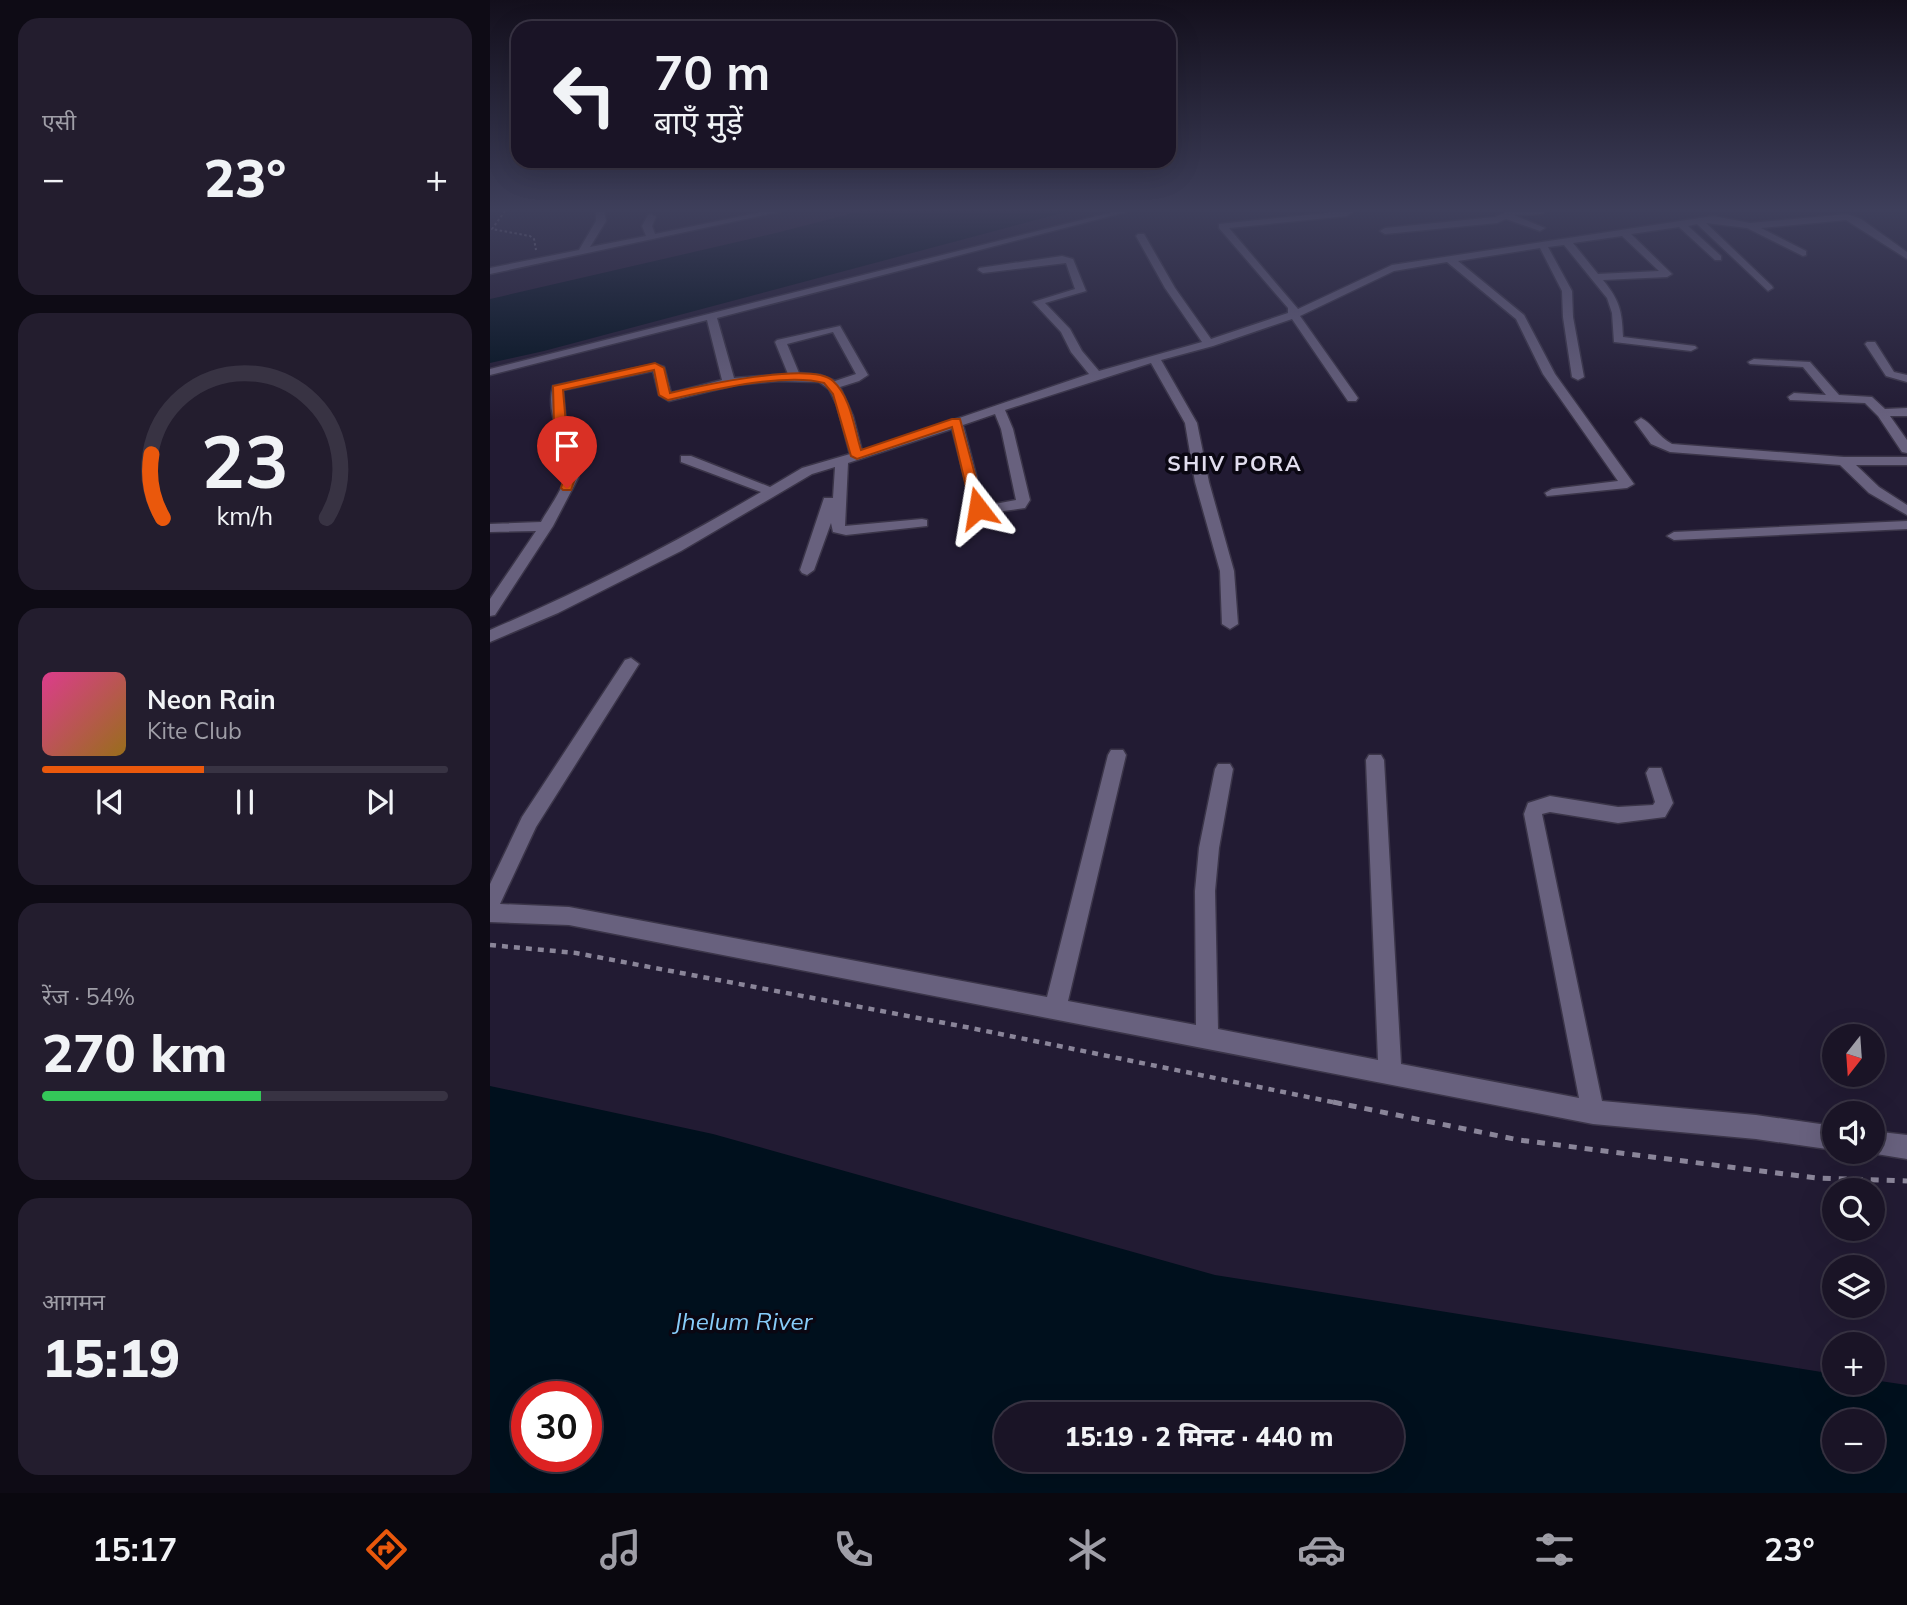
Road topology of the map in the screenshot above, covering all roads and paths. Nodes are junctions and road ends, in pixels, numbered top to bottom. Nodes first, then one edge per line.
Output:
1 (853, 281) edge
2 (1077, 281) edge
3 (1166, 281) edge
4 (1270, 281) edge
5 (1366, 281) edge
6 (1476, 281) edge
7 (1563, 281) edge
8 (1598, 281) edge
9 (1761, 281) edge
10 (1768, 288) dead end
11 (1294, 315) junction
12 (711, 317) junction
13 (1209, 344) junction
14 (1871, 344) dead end
15 (1691, 348) dead end
16 (1155, 360) junction
17 (1754, 362) dead end
18 (490, 372) edge
19 (1096, 375) junction
20 (1578, 377) dead end
21 (795, 378) junction
22 (1907, 379) edge
23 (729, 383) junction
24 (832, 386) junction
25 (1794, 397) dead end
26 (1352, 398) dead end
27 (1835, 398) junction
28 (998, 407) junction
29 (1907, 412) edge
30 (1882, 413) junction
31 (956, 422) junction
32 (1641, 422) dead end
33 (1907, 449) edge
34 (857, 456) junction
35 (686, 459) dead end
36 (836, 461) junction
37 (1844, 461) junction
38 (1907, 461) edge
39 (769, 491) junction
40 (1552, 493) dead end
41 (1907, 511) edge
42 (922, 523) dead end
43 (1907, 525) edge
44 (546, 526) junction
45 (490, 528) edge
46 (1674, 536) dead end
47 (807, 569) dead end
48 (490, 611) edge
49 (1230, 624) dead end
50 (490, 636) edge
51 (631, 664) dead end
52 (1117, 755) dead end
53 (1376, 760) dead end
54 (1224, 769) dead end
55 (1655, 773) dead end
56 (490, 905) edge
57 (490, 913) edge
58 (490, 945) edge
59 (1055, 1010) junction
60 (1207, 1038) junction
61 (1390, 1073) junction
62 (1593, 1112) junction
63 (1822, 1136) edge
64 (1885, 1144) edge
65 (1907, 1147) edge
66 (1907, 1181) edge

1 - 12 street
2 - 19 street
3 - 13 street
4 - 11 street
5 - 11 street
6 - 40 street
7 - 20 street
8 - 15 street
9 - 10 street
11 - 13 street
11 - 26 street
12 - 18 street
12 - 23 street
13 - 16 street
14 - 22 street
16 - 19 street
16 - 49 street
17 - 27 street
19 - 28 street
21 - 23 street
21 - 24 street
21 - 24 street
23 - 44 street
24 - 34 street
25 - 27 street
27 - 30 street
28 - 31 street
28 - 31 street
29 - 30 street
30 - 33 street
31 - 34 street
32 - 37 street
34 - 36 street
35 - 39 street
36 - 39 street
36 - 42 street
36 - 47 street
37 - 38 street
37 - 41 street
39 - 50 street
43 - 46 street
44 - 45 street
44 - 48 street
51 - 56 street
52 - 59 street
53 - 61 street
54 - 60 street
55 - 62 street
57 - 59 street
58 - 66 path
59 - 60 street
60 - 61 street
61 - 62 street
62 - 63 street
64 - 65 street

